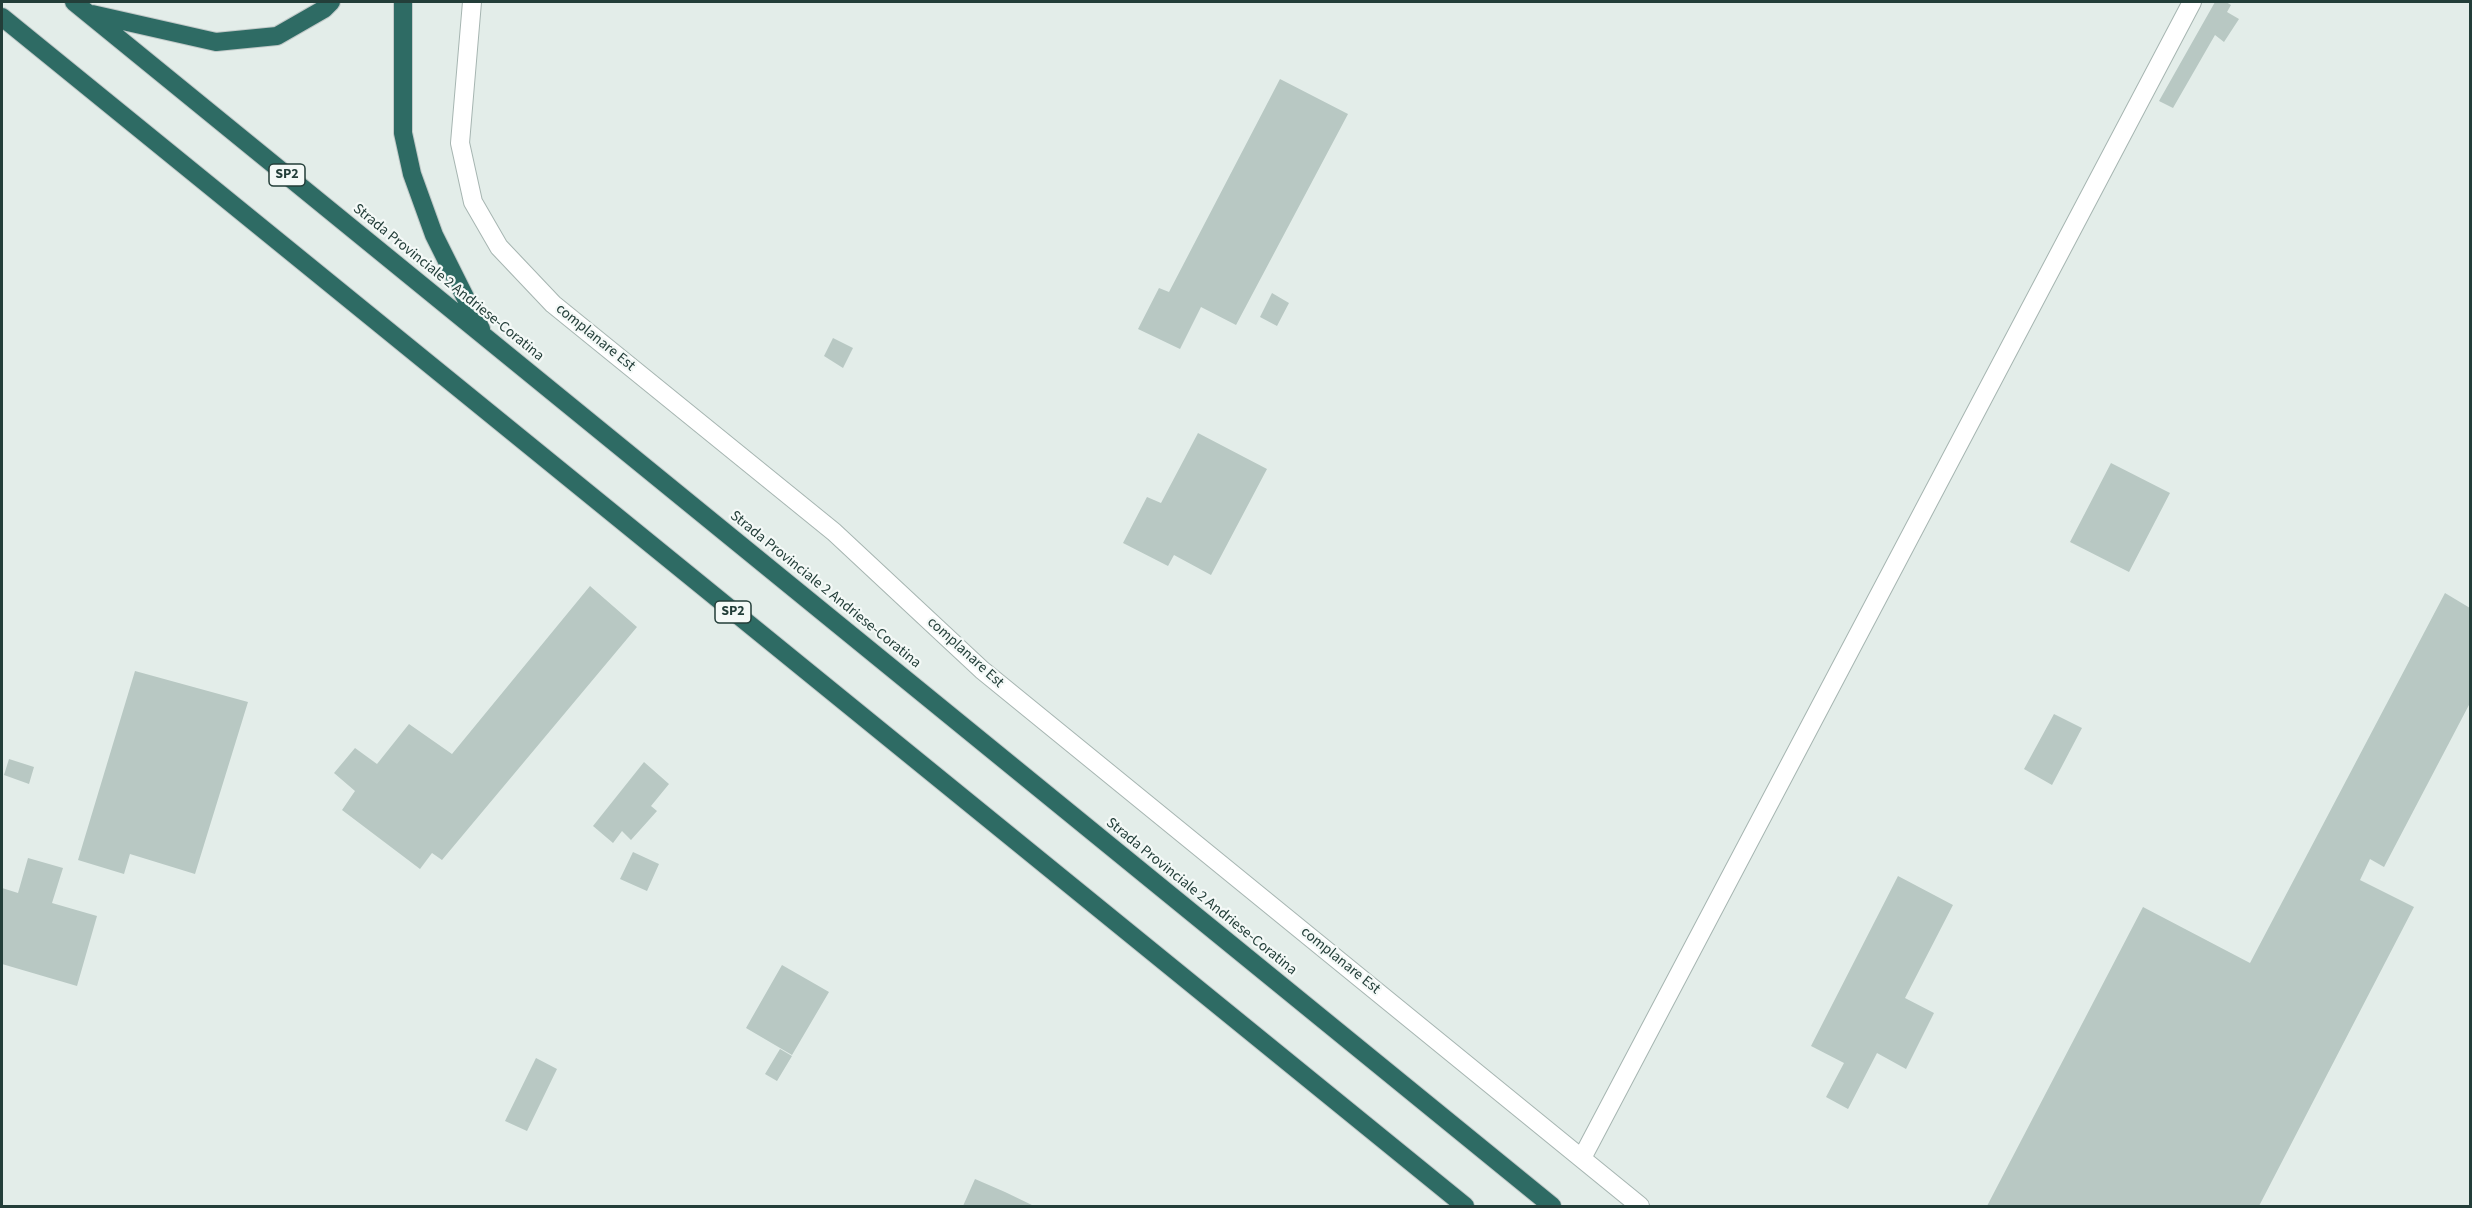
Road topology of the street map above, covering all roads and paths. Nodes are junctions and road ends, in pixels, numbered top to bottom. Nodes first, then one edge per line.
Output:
1 (74, 2) edge
2 (331, 2) edge
3 (403, 2) edge
4 (472, 2) edge
5 (2192, 2) edge
6 (89, 14) junction
7 (2, 16) edge
8 (484, 336) junction
9 (1582, 1158) junction
10 (1465, 1206) edge
11 (1552, 1206) edge
12 (1640, 1206) edge

1 - 6 highway, Strada Provinciale 2 Andriese-Coratina / SP2
2 - 6 highway
3 - 8 highway
4 - 9 street, complanare Est
5 - 9 street
6 - 8 highway, Strada Provinciale 2 Andriese-Coratina / SP2
7 - 10 highway, SP2
8 - 11 highway, Strada Provinciale 2 Andriese-Coratina / SP2
9 - 12 street, complanare Est

